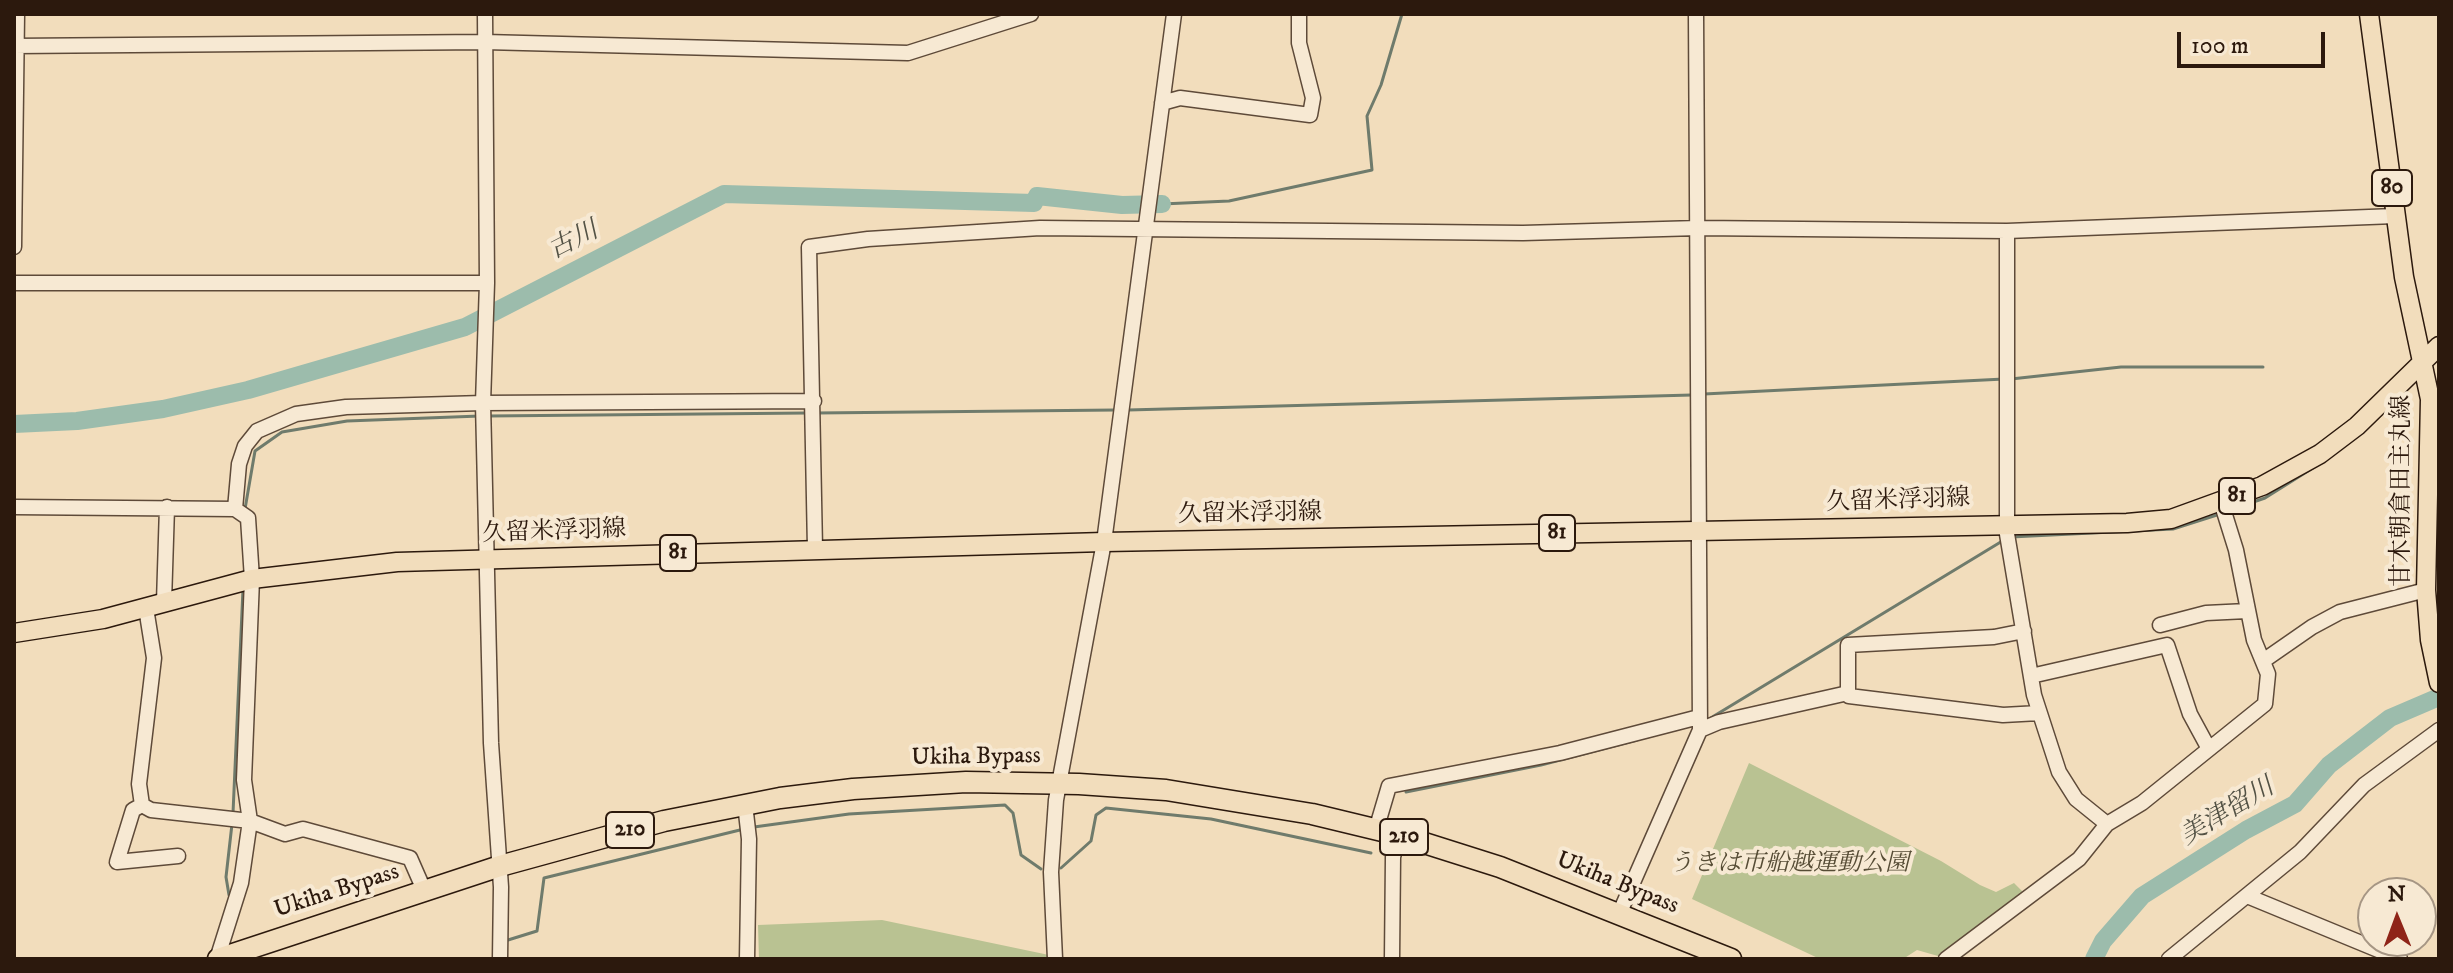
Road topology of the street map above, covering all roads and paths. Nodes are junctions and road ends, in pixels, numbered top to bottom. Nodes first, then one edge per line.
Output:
1 (17, 14) edge
2 (485, 14) edge
3 (1031, 14) edge
4 (1174, 14) edge
5 (1299, 14) edge
6 (1696, 14) edge
7 (2369, 14) edge
8 (485, 42) junction
9 (15, 46) edge
10 (1162, 103) junction
11 (2395, 216) junction
12 (1698, 228) junction
13 (1146, 230) junction
14 (2007, 231) junction
15 (14, 247) edge
16 (14, 283) edge
17 (487, 283) junction
18 (2439, 346) edge
19 (2424, 367) junction
20 (814, 401) junction
21 (483, 403) junction
22 (14, 507) edge
23 (167, 507) junction
24 (2223, 508) junction
25 (235, 509) junction
26 (1700, 530) junction
27 (2008, 532) junction
28 (1104, 542) junction
29 (815, 549) junction
30 (487, 559) junction
31 (252, 579) junction
32 (2430, 582) edge
33 (155, 605) junction
34 (2247, 611) junction
35 (2160, 625) dead end
36 (2024, 631) junction
37 (14, 633) edge
38 (2263, 661) junction
39 (2031, 676) junction
40 (2438, 678) edge
41 (1848, 693) junction
42 (2039, 713) junction
43 (1699, 723) junction
44 (2439, 730) edge
45 (2209, 749) junction
46 (1058, 783) junction
47 (745, 804) junction
48 (142, 805) junction
49 (250, 821) junction
50 (2107, 824) junction
51 (1376, 830) junction
52 (1399, 835) junction
53 (178, 856) dead end
54 (500, 866) junction
55 (424, 890) junction
56 (2247, 896) junction
57 (1620, 912) junction
58 (1700, 953) edge
59 (218, 959) edge
60 (500, 959) edge
61 (747, 959) edge
62 (1055, 959) edge
63 (1392, 959) edge
64 (1731, 959) edge
65 (1946, 959) edge
66 (2169, 959) edge
67 (2400, 959) edge

1 - 9 street
2 - 8 street
3 - 8 street
4 - 10 street
5 - 10 street
6 - 12 street
7 - 11 main road, 甘木朝倉田主丸線 / 80
8 - 9 street
8 - 17 street
9 - 15 street
10 - 13 street
11 - 14 street
11 - 19 main road, 甘木朝倉田主丸線 / 80
12 - 13 street
12 - 14 street
12 - 26 street
13 - 20 street
13 - 28 street
14 - 27 street
16 - 17 street
17 - 21 street
18 - 19 main road, 久留米浮羽線 / 81
19 - 24 main road, 久留米浮羽線 / 81
19 - 32 main road, 甘木朝倉田主丸線 / 80
20 - 21 street
20 - 29 street
21 - 25 street
21 - 30 street
22 - 23 street
23 - 25 street
23 - 33 street
24 - 27 main road, 久留米浮羽線 / 81
24 - 34 street
25 - 31 street
26 - 27 main road, 久留米浮羽線 / 81
26 - 28 main road, 久留米浮羽線 / 81
26 - 43 street
27 - 36 street
28 - 29 main road, 久留米浮羽線 / 81
28 - 46 street
29 - 30 main road, 久留米浮羽線 / 81
30 - 31 main road, 久留米浮羽線 / 81
30 - 54 street
31 - 33 main road, 久留米浮羽線 / 81
31 - 49 street
32 - 38 street
32 - 40 main road, 甘木朝倉田主丸線 / 80
33 - 37 main road, 久留米浮羽線 / 81
33 - 48 street
34 - 35 street
34 - 38 street
36 - 39 street
36 - 41 street
38 - 45 street
39 - 42 street
39 - 45 street
41 - 42 street
41 - 43 street
42 - 50 street
43 - 51 street
43 - 57 street
44 - 56 street
45 - 50 street
46 - 47 highway, Ukiha Bypass / 210
46 - 51 highway, Ukiha Bypass / 210
46 - 62 street
47 - 54 highway, Ukiha Bypass / 210
47 - 61 street
48 - 49 street
48 - 53 street
49 - 55 street
49 - 59 street
50 - 65 street
51 - 52 highway, Ukiha Bypass / 210
52 - 57 highway, Ukiha Bypass / 210
52 - 63 street
54 - 55 highway, Ukiha Bypass / 210
54 - 60 street
55 - 59 highway, Ukiha Bypass / 210
56 - 66 street
56 - 67 street
57 - 58 highway, Ukiha Bypass / 210
58 - 64 highway, Ukiha Bypass / 210

